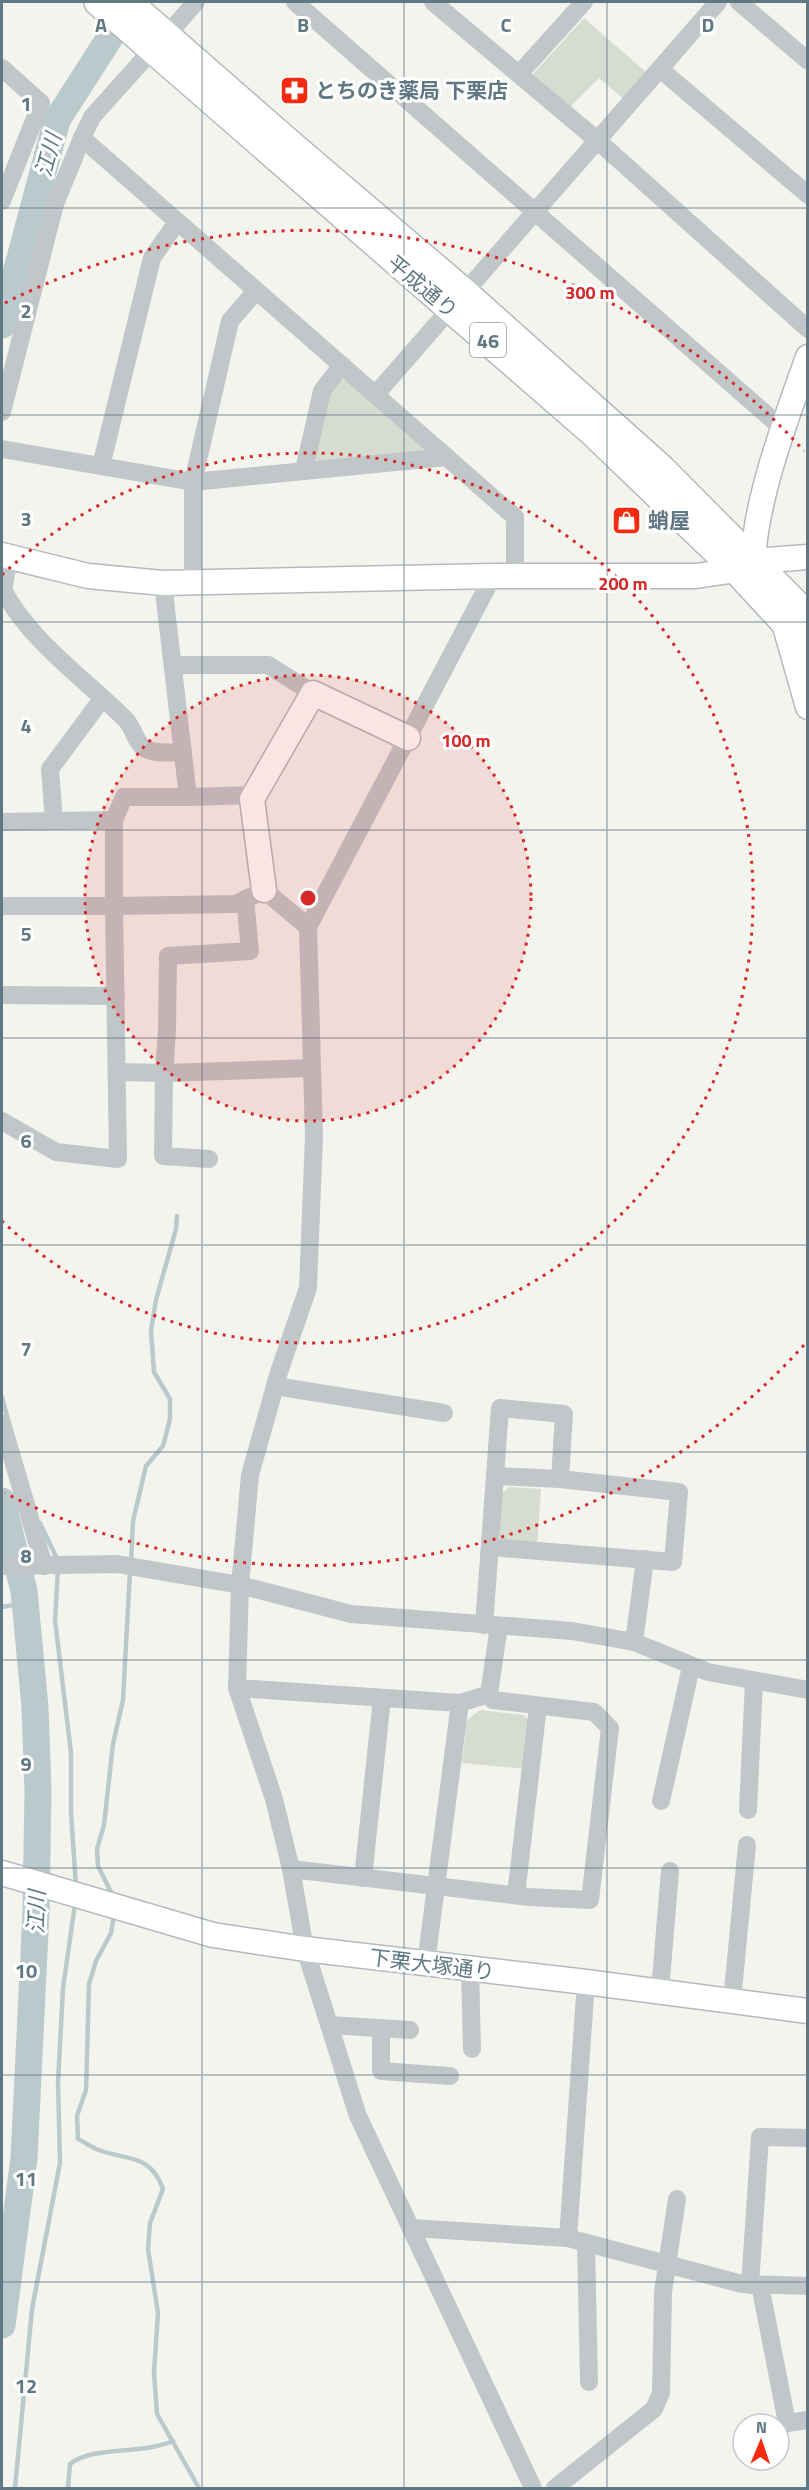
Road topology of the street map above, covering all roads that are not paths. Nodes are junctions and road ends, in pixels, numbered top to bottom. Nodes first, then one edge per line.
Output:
1 (196, 2) edge
2 (295, 2) edge
3 (433, 2) edge
4 (718, 2) edge
5 (739, 2) edge
6 (578, 3) edge
7 (132, 20) edge
8 (807, 61) edge
9 (2, 68) edge
10 (660, 69) junction
11 (519, 74) junction
12 (82, 138) junction
13 (598, 141) junction
14 (807, 195) edge
15 (2, 201) edge
16 (536, 212) junction
17 (177, 222) junction
18 (256, 291) junction
19 (457, 300) junction
20 (807, 329) edge
21 (807, 357) edge
22 (342, 365) junction
23 (376, 394) junction
24 (2, 412) edge
25 (783, 429) junction
26 (2, 449) edge
27 (447, 457) junction
28 (100, 466) junction
29 (304, 470) junction
30 (193, 482) junction
31 (5, 556) edge
32 (807, 556) edge
33 (744, 566) junction
34 (504, 577) junction
35 (163, 583) junction
36 (193, 583) junction
37 (2, 594) edge
38 (796, 619) edge
39 (807, 648) edge
40 (173, 665) junction
41 (313, 693) junction
42 (102, 699) junction
43 (807, 706) edge
44 (408, 738) junction
45 (183, 752) junction
46 (255, 795) junction
47 (188, 797) junction
48 (114, 820) junction
49 (54, 821) junction
50 (2, 822) edge
51 (255, 894) junction
52 (2, 906) edge
53 (114, 906) junction
54 (308, 927) junction
55 (2, 995) edge
56 (116, 996) junction
57 (312, 1068) junction
58 (117, 1072) junction
59 (164, 1073) junction
60 (2, 1121) edge
61 (209, 1159) dead end
62 (275, 1386) junction
63 (444, 1413) dead end
64 (2, 1423) edge
65 (495, 1476) junction
66 (560, 1479) junction
67 (490, 1547) junction
68 (645, 1559) junction
69 (2, 1566) edge
70 (42, 1566) junction
71 (240, 1585) junction
72 (492, 1625) junction
73 (634, 1641) junction
74 (691, 1667) junction
75 (754, 1681) junction
76 (237, 1688) junction
77 (807, 1690) edge
78 (489, 1694) junction
79 (382, 1698) junction
80 (460, 1703) junction
81 (538, 1706) junction
82 (661, 1801) dead end
83 (748, 1810) dead end
84 (747, 1845) dead end
85 (291, 1869) junction
86 (670, 1870) dead end
87 (7, 1875) edge
88 (363, 1878) junction
89 (436, 1886) junction
90 (516, 1895) junction
91 (305, 1950) junction
92 (426, 1963) junction
93 (470, 1968) junction
94 (586, 1982) junction
95 (660, 1991) junction
96 (732, 2001) junction
97 (807, 2011) edge
98 (329, 2025) junction
99 (381, 2029) junction
100 (410, 2030) dead end
101 (472, 2049) dead end
102 (450, 2076) dead end
103 (807, 2138) edge
104 (677, 2199) dead end
105 (412, 2228) junction
106 (577, 2240) junction
107 (668, 2265) junction
108 (755, 2285) junction
109 (807, 2286) edge
110 (589, 2382) dead end
111 (807, 2420) edge
112 (533, 2488) edge
113 (555, 2488) edge

1 - 7 street
2 - 16 street
3 - 11 street
4 - 10 street
5 - 8 street
6 - 11 street
7 - 12 street
7 - 19 main road, 平成通り / 46
9 - 15 street
10 - 13 street
10 - 14 street
11 - 13 street
12 - 17 street
12 - 24 street
13 - 16 street
13 - 20 street
16 - 19 street
16 - 25 street
17 - 18 street
17 - 28 street
18 - 22 street
18 - 30 street
19 - 23 street
19 - 33 main road, 平成通り / 46
21 - 25 street
22 - 23 street
22 - 29 street
23 - 27 street
25 - 33 street
26 - 28 street
27 - 29 street
27 - 34 street
28 - 30 street
29 - 30 street
30 - 36 street
31 - 35 street
31 - 37 street
32 - 33 street
33 - 34 street
33 - 38 main road, 平成通り / 46
34 - 36 street
34 - 44 street
35 - 36 street
35 - 40 street
37 - 42 street
38 - 39 main road, 平成通り / 46
38 - 43 street, 46
40 - 41 street
40 - 45 street
41 - 44 street
41 - 46 street
42 - 45 street
42 - 49 street
44 - 54 street
45 - 47 street
46 - 47 street
46 - 51 street
47 - 48 street
48 - 49 street
48 - 53 street
49 - 50 street
51 - 53 street
51 - 54 street
51 - 59 street
52 - 53 street
53 - 56 street
54 - 57 street
55 - 56 street
56 - 58 street
57 - 59 street
57 - 62 street
58 - 59 street
58 - 60 street
59 - 61 street
62 - 63 street
62 - 71 street
64 - 70 street
65 - 66 street
65 - 66 street
65 - 67 street
66 - 68 street
67 - 68 street
67 - 72 street
68 - 73 street
69 - 70 street
70 - 71 street
71 - 72 street
71 - 76 street
72 - 73 street
72 - 78 street
73 - 74 street
74 - 75 street
74 - 82 street
75 - 77 street
75 - 83 street
76 - 79 street
76 - 85 street
78 - 80 street
78 - 81 street
79 - 80 street
79 - 88 street
80 - 89 street
81 - 90 street
81 - 90 street
84 - 96 street
85 - 88 street
85 - 91 street
86 - 95 street
87 - 91 street, 下栗大塚通り
88 - 89 street
89 - 90 street
89 - 92 street
91 - 92 street, 下栗大塚通り
91 - 98 street
92 - 93 street, 下栗大塚通り
93 - 94 street, 下栗大塚通り
93 - 101 street
94 - 95 street, 下栗大塚通り
94 - 106 street
95 - 96 street, 下栗大塚通り
96 - 97 street, 下栗大塚通り
98 - 99 street
98 - 105 street
99 - 100 street
99 - 102 street
103 - 108 street
104 - 107 street
105 - 106 street
105 - 112 street
106 - 107 street
106 - 110 street
107 - 108 street
107 - 113 street
108 - 109 street
108 - 111 street

